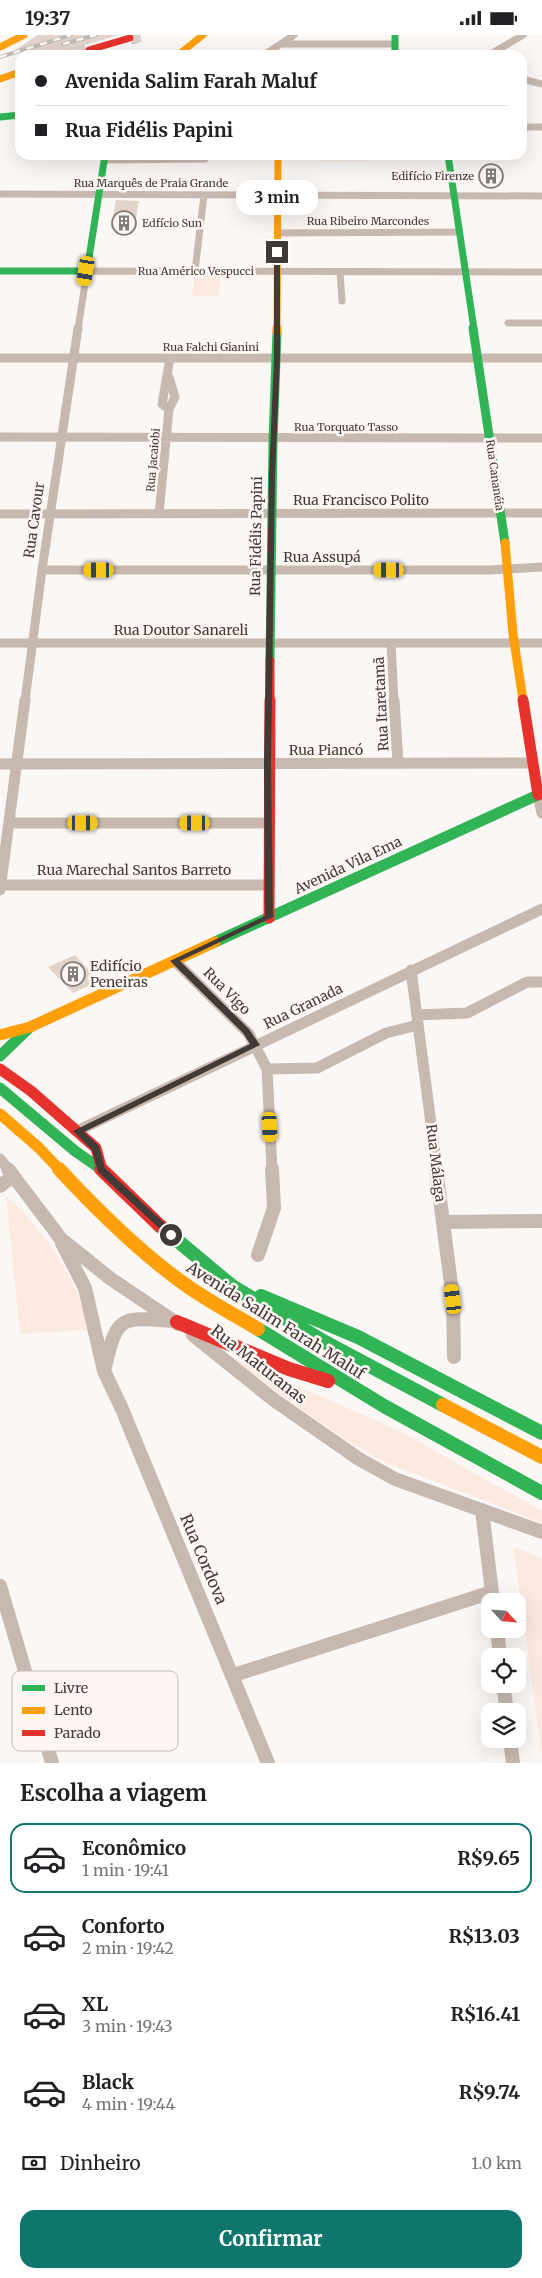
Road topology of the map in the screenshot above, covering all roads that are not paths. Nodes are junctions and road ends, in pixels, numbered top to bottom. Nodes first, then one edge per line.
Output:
1 (24, 35) edge
2 (203, 35) edge
3 (294, 35) edge
4 (523, 35) edge
5 (130, 38) dead end
6 (281, 44) junction
7 (394, 45) edge
8 (0, 47) edge
9 (89, 50) dead end
10 (184, 50) edge
11 (272, 50) edge
12 (498, 50) edge
13 (15, 74) edge
14 (0, 79) edge
15 (527, 80) edge
16 (542, 84) edge
17 (15, 116) edge
18 (0, 117) edge
19 (527, 127) edge
20 (542, 127) edge
21 (105, 160) edge
22 (278, 160) edge
23 (449, 160) edge
24 (0, 194) edge
25 (99, 195) junction
26 (204, 195) junction
27 (278, 195) junction
28 (454, 196) junction
29 (542, 196) edge
30 (277, 233) junction
31 (459, 233) junction
32 (0, 271) edge
33 (86, 271) junction
34 (195, 271) junction
35 (277, 271) junction
36 (340, 271) junction
37 (465, 272) junction
38 (542, 272) edge
39 (342, 301) dead end
40 (508, 323) dead end
41 (542, 323) edge
42 (73, 357) junction
43 (0, 358) edge
44 (170, 358) junction
45 (277, 358) junction
46 (477, 358) junction
47 (542, 358) edge
48 (0, 437) edge
49 (61, 437) junction
50 (167, 438) junction
51 (542, 438) edge
52 (273, 439) junction
53 (490, 439) junction
54 (500, 513) junction
55 (542, 513) edge
56 (0, 514) edge
57 (50, 514) junction
58 (159, 514) junction
59 (271, 514) junction
60 (542, 567) edge
61 (507, 568) junction
62 (42, 570) junction
63 (270, 571) junction
64 (0, 643) edge
65 (32, 643) junction
66 (269, 643) junction
67 (391, 643) junction
68 (514, 643) junction
69 (542, 643) edge
70 (398, 763) junction
71 (533, 763) junction
72 (0, 764) edge
73 (17, 764) junction
74 (268, 764) junction
75 (540, 794) edge
76 (542, 813) edge
77 (9, 823) junction
78 (270, 823) junction
79 (0, 885) edge
80 (269, 885) junction
81 (0, 890) edge
82 (542, 909) edge
83 (269, 917) junction
84 (175, 961) junction
85 (412, 970) junction
86 (542, 982) edge
87 (418, 1020) junction
88 (30, 1027) junction
89 (0, 1035) edge
90 (256, 1045) junction
91 (0, 1056) edge
92 (0, 1069) edge
93 (267, 1069) junction
94 (0, 1088) edge
95 (0, 1114) edge
96 (77, 1131) junction
97 (0, 1159) edge
98 (101, 1169) junction
99 (13, 1176) junction
100 (0, 1186) edge
101 (542, 1221) edge
102 (443, 1222) junction
103 (61, 1239) junction
104 (258, 1255) dead end
105 (232, 1286) junction
106 (177, 1322) junction
107 (454, 1357) dead end
108 (104, 1371) junction
109 (351, 1386) junction
110 (542, 1433) edge
111 (542, 1457) edge
112 (542, 1493) edge
113 (482, 1510) junction
114 (542, 1532) edge
115 (0, 1586) edge
116 (492, 1593) edge
117 (481, 1599) edge
118 (25, 1671) edge
119 (234, 1675) junction
120 (511, 1748) edge
121 (48, 1751) edge
122 (52, 1763) edge
123 (268, 1763) edge
124 (513, 1763) edge

1 - 8 main road
2 - 10 main road
3 - 6 street
4 - 12 street
5 - 9 main road
6 - 7 street
6 - 11 street
13 - 14 main road
15 - 16 street
17 - 18 main road
19 - 20 street
21 - 25 main road, Rua Cavour
22 - 27 main road, Rua Fidélis Papini
23 - 28 main road, Rua Cananéia
24 - 25 street, Rua Marquês de Praia Grande
25 - 26 street, Rua Marquês de Praia Grande
25 - 33 main road, Rua Cavour
26 - 27 street, Rua Marquês de Praia Grande
26 - 34 street
27 - 28 street, Rua Marquês de Praia Grande
27 - 30 main road, Rua Fidélis Papini
28 - 29 street, Rua Marquês de Praia Grande
28 - 31 main road, Rua Cananéia
30 - 31 street, Rua Ribeiro Marcondes
30 - 35 main road, Rua Fidélis Papini
31 - 37 main road, Rua Cananéia
32 - 33 main road, Rua Américo Vespucci
33 - 34 street, Rua Américo Vespucci
33 - 42 street, Rua Cavour
34 - 35 street, Rua Américo Vespucci
35 - 36 street, Rua Américo Vespucci
35 - 45 main road, Rua Fidélis Papini
36 - 37 street, Rua Américo Vespucci
36 - 39 street
37 - 38 street, Rua Américo Vespucci
37 - 46 main road, Rua Cananéia
40 - 41 street
42 - 43 street, Rua Falchi Gianini
42 - 44 street, Rua Falchi Gianini
42 - 49 street, Rua Cavour
44 - 45 street, Rua Falchi Gianini
44 - 50 street, Rua Jacaiobi
45 - 46 street, Rua Falchi Gianini
45 - 52 main road, Rua Fidélis Papini
46 - 47 street, Rua Falchi Gianini
46 - 53 main road, Rua Cananéia
48 - 49 street, Rua Torquato Tasso
49 - 50 street, Rua Torquato Tasso
49 - 57 street, Rua Cavour
50 - 52 street, Rua Torquato Tasso
50 - 58 street, Rua Jacaiobi
51 - 53 street, Rua Torquato Tasso
52 - 53 street, Rua Torquato Tasso
52 - 59 main road, Rua Fidélis Papini
53 - 54 main road, Rua Cananéia
54 - 55 street, Rua Francisco Polito
54 - 59 street, Rua Francisco Polito
54 - 61 main road, Rua Cananéia
56 - 57 street, Rua Francisco Polito
57 - 58 street, Rua Francisco Polito
57 - 62 street, Rua Cavour
58 - 59 street, Rua Francisco Polito
59 - 63 main road, Rua Fidélis Papini
60 - 61 street, Rua Assupá
61 - 63 street, Rua Assupá
61 - 68 main road, Rua Cananéia
62 - 63 street, Rua Assupá
62 - 65 street, Rua Cavour
63 - 66 main road, Rua Fidélis Papini
64 - 65 street, Rua Doutor Sanareli
65 - 66 street, Rua Doutor Sanareli
65 - 73 street, Rua Cavour
66 - 67 street, Rua Doutor Sanareli
66 - 74 main road, Rua Fidélis Papini
67 - 68 street, Rua Doutor Sanareli
67 - 70 street, Rua Itaretamã
68 - 69 street, Rua Doutor Sanareli
68 - 71 main road, Rua Cananéia
70 - 71 street, Rua Piancó
70 - 74 street, Rua Piancó
71 - 75 main road, Rua Cananéia
72 - 73 street, Rua Piancó
73 - 74 street, Rua Piancó
73 - 77 street, Rua Cavour
74 - 78 main road, Rua Fidélis Papini
75 - 76 street
75 - 83 main road, Avenida Vila Ema
77 - 78 street
77 - 79 street, Rua Cavour
78 - 80 main road, Rua Fidélis Papini
79 - 80 street, Rua Marechal Santos Barreto
79 - 81 street, Rua Cavour
80 - 83 main road, Rua Fidélis Papini
82 - 85 street, Rua Granada
83 - 84 main road, Avenida Vila Ema
84 - 88 main road, Avenida Vila Ema
84 - 90 street, Rua Vigo
85 - 87 street, Rua Málaga
85 - 90 street, Rua Granada
86 - 87 street
87 - 93 street
87 - 102 street, Rua Málaga
88 - 89 main road, Avenida Vila Ema
88 - 91 main road, Avenida Vila Ema
90 - 93 street, Rua Vigo
90 - 96 street, Rua Granada
92 - 96 main road, Avenida Salim Farah Maluf
93 - 104 street
94 - 98 main road
95 - 109 main road, Avenida Salim Farah Maluf
96 - 98 main road, Avenida Salim Farah Maluf
97 - 99 street, Rua Maturanas
98 - 105 main road, Avenida Salim Farah Maluf
99 - 100 street
99 - 103 street, Rua Maturanas
101 - 102 street
102 - 107 street, Rua Málaga
103 - 106 street, Rua Maturanas
103 - 108 street, Rua Cordova
105 - 110 main road, Avenida Salim Farah Maluf
105 - 111 main road, Avenida Salim Farah Maluf
106 - 108 street
106 - 109 main road
106 - 113 street, Rua Maturanas
108 - 119 street, Rua Cordova
109 - 112 main road, Avenida Salim Farah Maluf
113 - 114 street, Rua Maturanas
113 - 116 street
115 - 118 street
117 - 119 street
119 - 123 street, Rua Cordova
120 - 124 street
121 - 122 street

